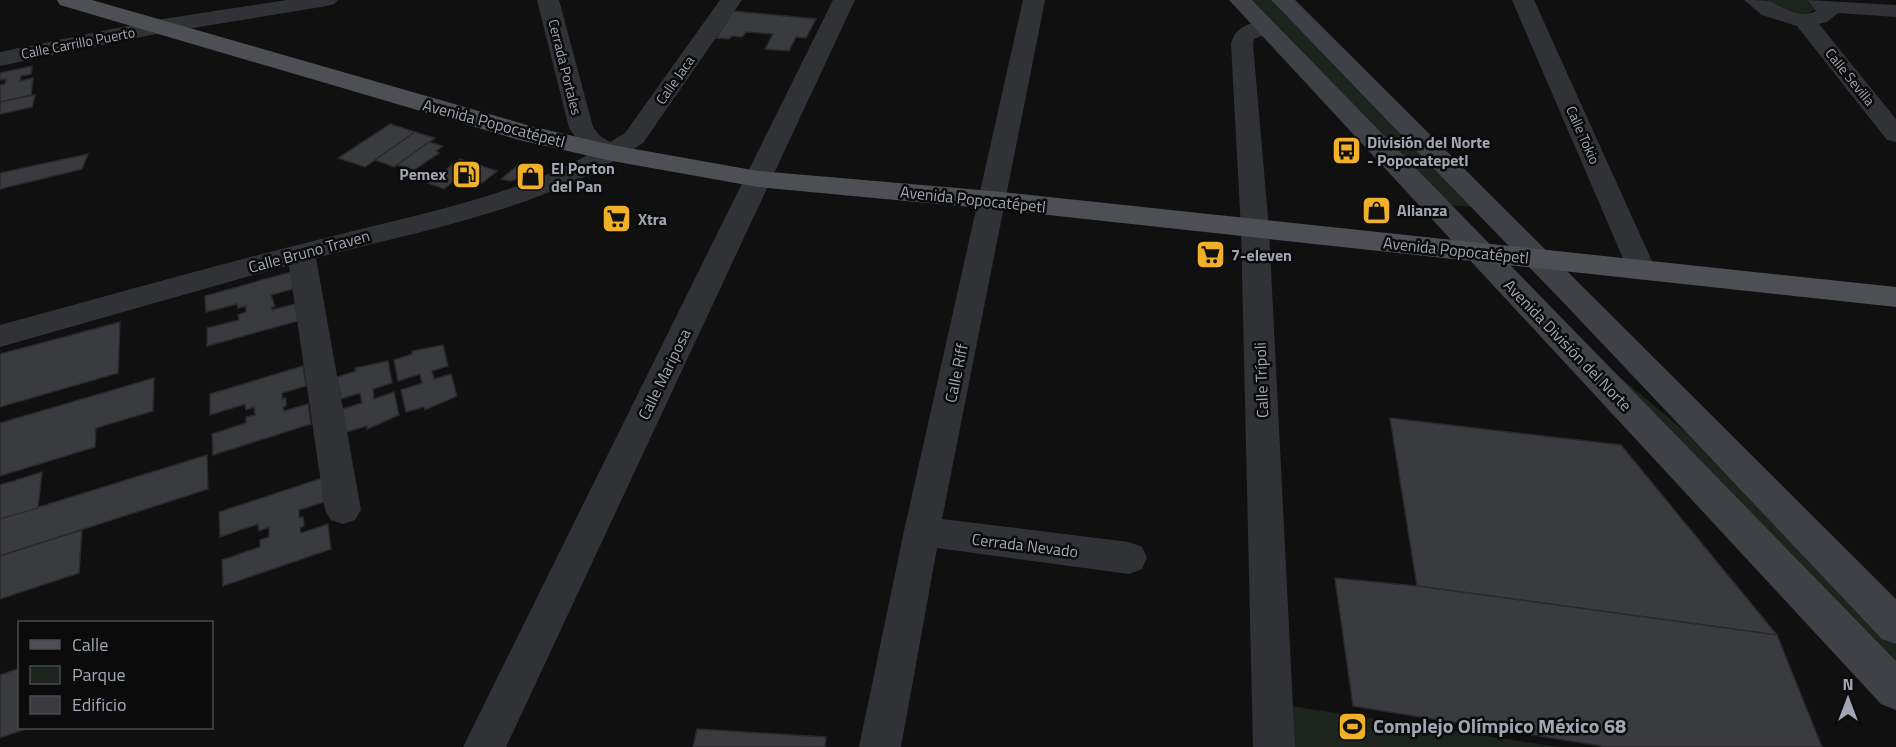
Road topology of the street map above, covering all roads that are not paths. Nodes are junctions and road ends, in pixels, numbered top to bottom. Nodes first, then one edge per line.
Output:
1 (68, 0) edge
2 (327, 0) edge
3 (548, 0) edge
4 (731, 0) edge
5 (844, 0) edge
6 (1034, 0) edge
7 (1240, 0) edge
8 (1282, 0) edge
9 (1523, 0) edge
10 (1754, 0) edge
11 (1821, 3) edge
12 (1896, 11) edge
13 (1803, 20) junction
14 (156, 27) junction
15 (1265, 27) junction
16 (0, 59) edge
17 (1896, 135) edge
18 (612, 153) junction
19 (758, 179) junction
20 (992, 200) junction
21 (1255, 229) junction
22 (301, 253) junction
23 (1479, 253) junction
24 (1538, 259) junction
25 (1642, 270) junction
26 (1896, 297) edge
27 (1549, 325) junction
28 (0, 336) edge
29 (1695, 420) junction
30 (343, 510) dead end
31 (922, 531) junction
32 (1129, 558) dead end
33 (1896, 626) edge
34 (1896, 690) edge
35 (480, 744) edge
36 (880, 747) edge
37 (1274, 747) edge

1 - 14 main road, Avenida Popocatépetl
2 - 14 street, Calle Carrillo Puerto
3 - 18 street, Cerrada Portales
4 - 18 street, Calle Jaca
5 - 19 street, Calle Mariposa
6 - 20 street, Calle Riff
7 - 15 main road, Avenida División del Norte
8 - 24 main road
9 - 25 street, Calle Tokio
10 - 13 street
11 - 12 street
11 - 13 street
13 - 17 street, Calle Sevilla
14 - 16 street, Calle Carrillo Puerto
14 - 18 main road, Avenida Popocatépetl
15 - 21 street, Calle Trípoli
15 - 23 main road, Avenida División del Norte
18 - 19 main road, Avenida Popocatépetl
18 - 22 street, Calle Bruno Traven
19 - 20 main road, Avenida Popocatépetl
19 - 35 street, Calle Mariposa
20 - 21 main road, Avenida Popocatépetl
20 - 31 street, Calle Riff
21 - 23 main road, Avenida Popocatépetl
21 - 37 street, Calle Trípoli
22 - 28 street, Calle Bruno Traven
22 - 30 street
23 - 24 main road, Avenida Popocatépetl
23 - 27 main road, Avenida División del Norte
24 - 25 main road, Avenida Popocatépetl
24 - 29 main road
25 - 26 main road, Avenida Popocatépetl
27 - 29 main road
27 - 34 main road, Avenida División del Norte
29 - 33 main road
31 - 32 street, Cerrada Nevado
31 - 36 street, Calle Riff

